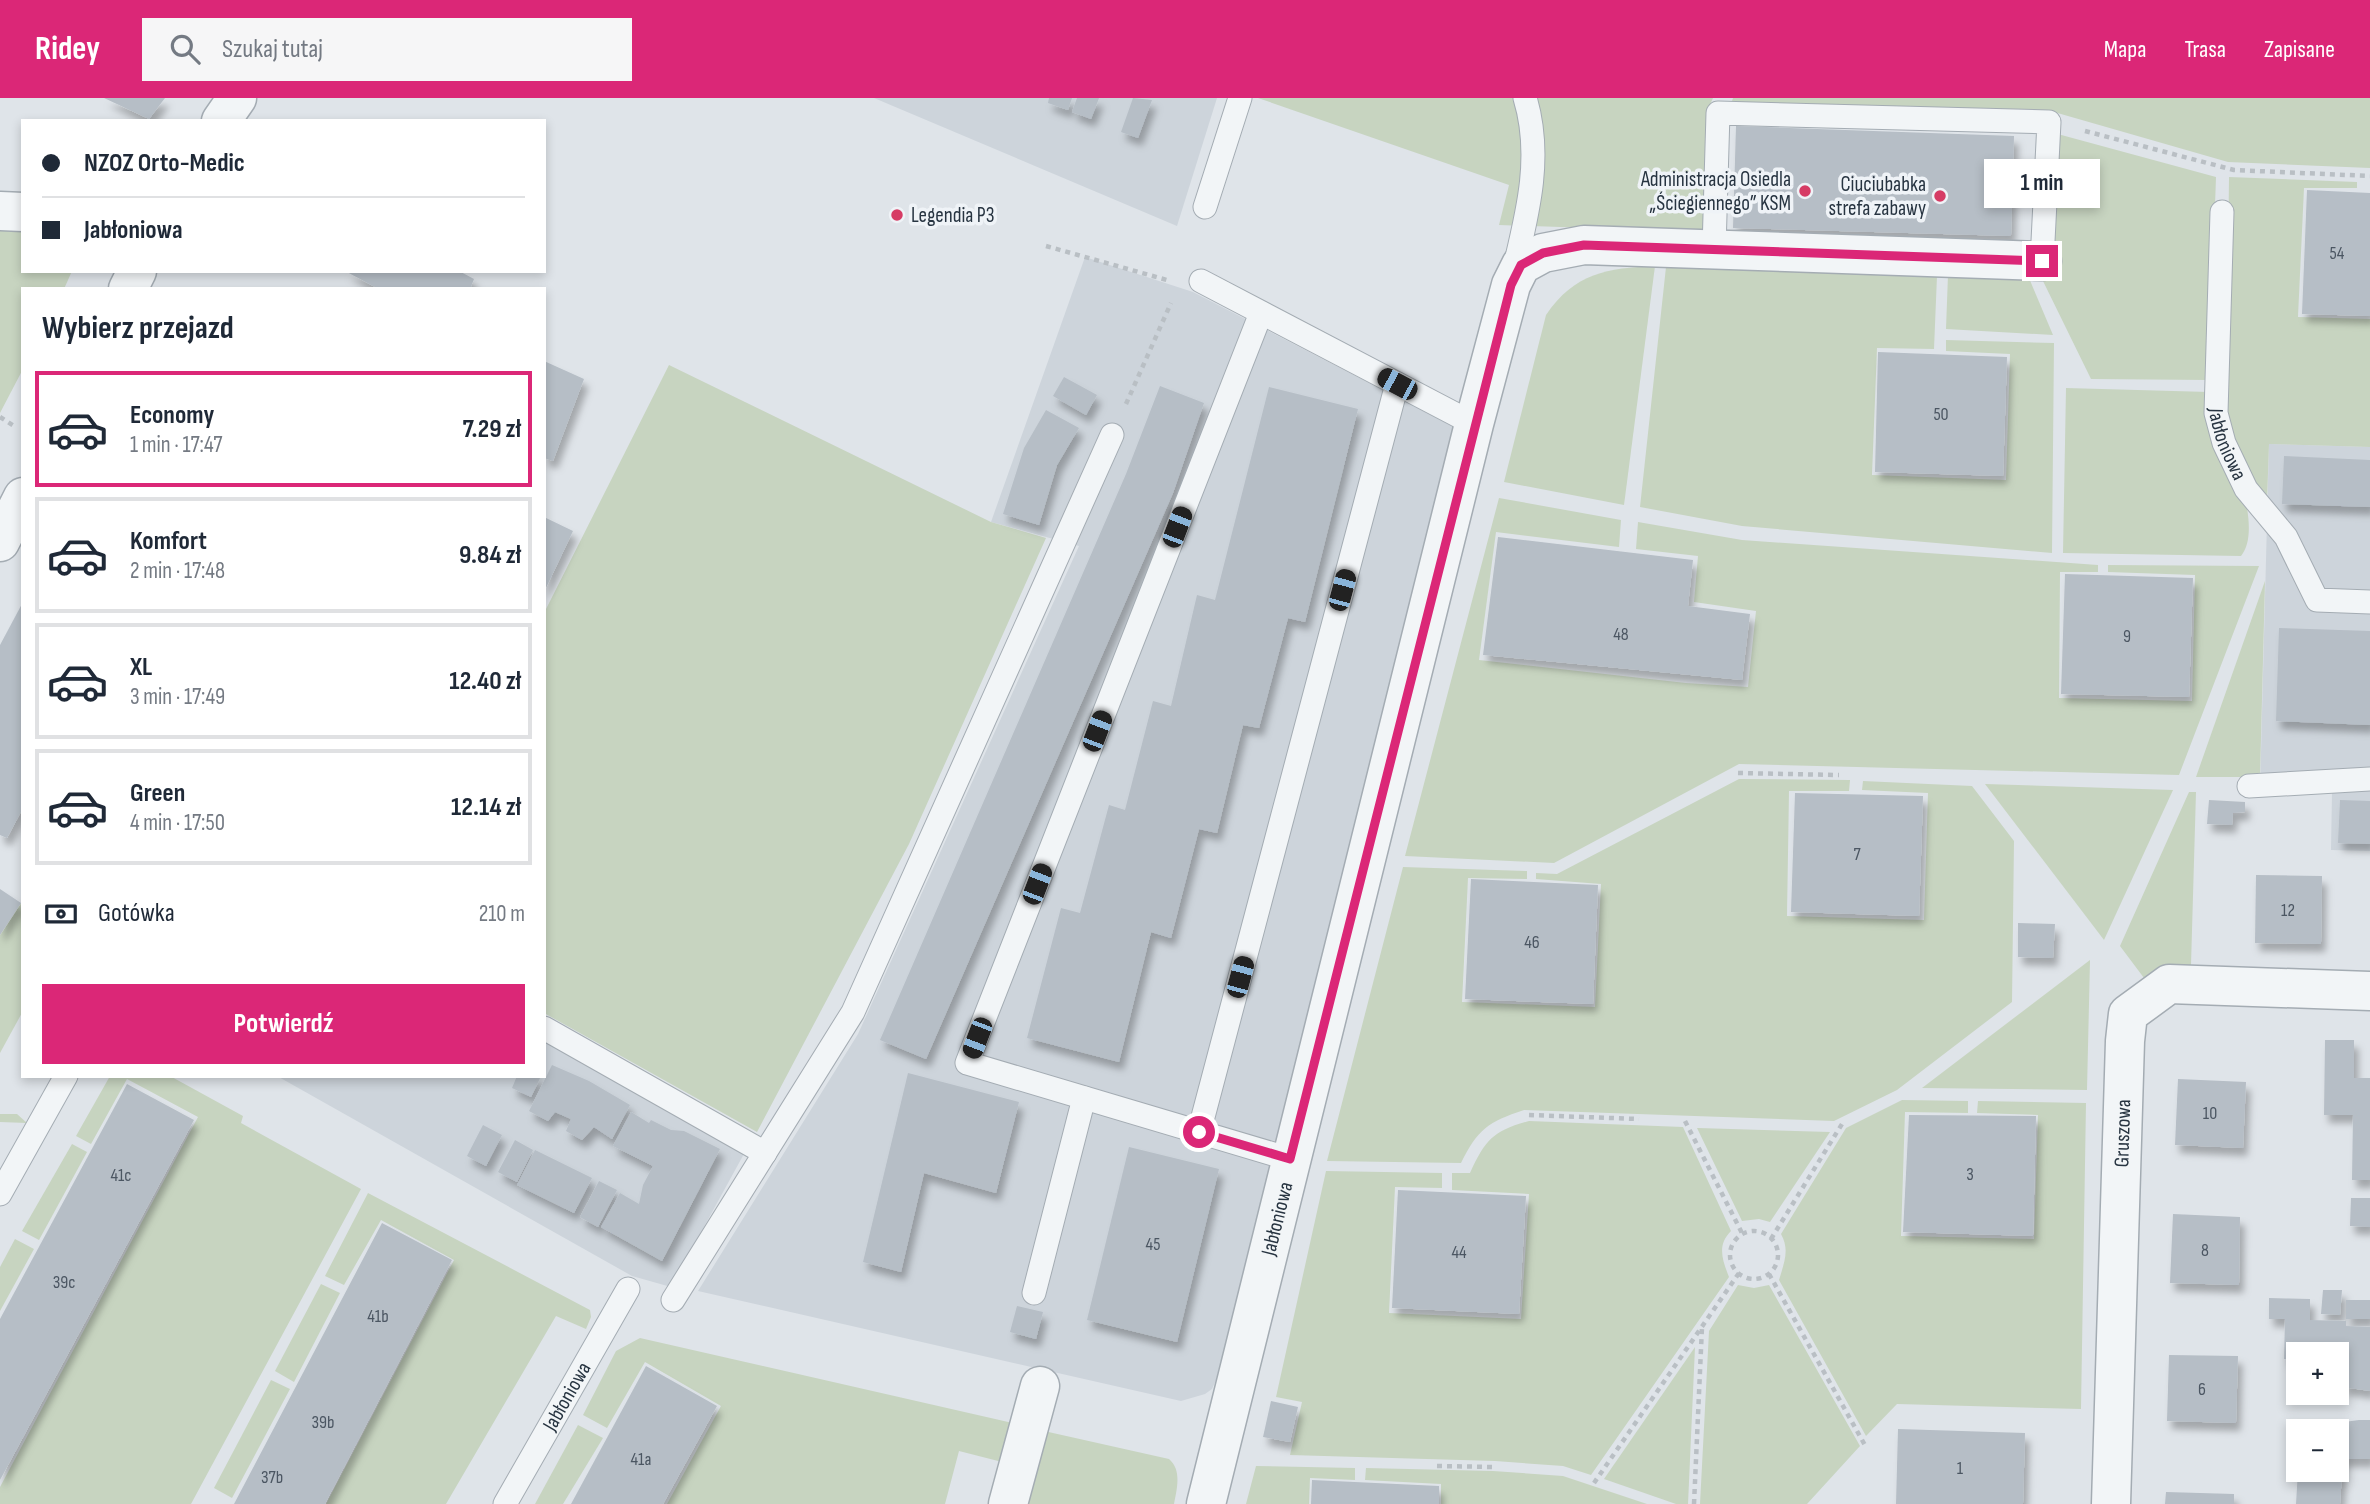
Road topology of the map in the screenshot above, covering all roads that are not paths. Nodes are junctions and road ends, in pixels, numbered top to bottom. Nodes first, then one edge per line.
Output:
1 (237, 98) edge
2 (1240, 98) edge
3 (1525, 98) edge
4 (222, 119) edge
5 (1205, 208) dead end
6 (0, 211) edge
7 (21, 212) edge
8 (2222, 212) dead end
9 (1714, 248) junction
10 (2042, 261) joint
11 (1191, 282) road end
12 (1511, 285) junction
13 (1261, 313) junction
14 (1397, 384) junction
15 (1474, 424) junction
16 (1112, 435) road end
17 (21, 501) edge
18 (0, 542) edge
19 (2370, 602) edge
20 (2370, 779) edge
21 (2249, 786) dead end
22 (2370, 991) edge
23 (546, 1029) edge
24 (65, 1078) edge
25 (1084, 1098) junction
26 (1199, 1132) junction
27 (765, 1153) junction
28 (1290, 1159) junction
29 (0, 1194) edge
30 (628, 1289) dead end
31 (1034, 1293) dead end
32 (673, 1300) dead end
33 (1040, 1386) dead end
34 (505, 1504) edge
35 (1008, 1504) edge
36 (1206, 1504) edge
37 (2111, 1504) edge

1 - 4 street
2 - 5 lane
3 - 12 lane
6 - 7 street
8 - 19 lane, Jabłoniowa
9 - 10 street, Jabłoniowa
9 - 10 lane
9 - 12 street, Jabłoniowa
11 - 13 lane
12 - 15 street, Jabłoniowa
13 - 14 lane
13 - 25 lane
14 - 15 lane
14 - 26 lane
15 - 28 street, Jabłoniowa
16 - 27 lane
17 - 18 street
20 - 21 lane
22 - 37 street, Gruszowa
23 - 27 lane
24 - 29 lane
25 - 26 lane
25 - 31 lane
26 - 28 lane
27 - 32 lane
28 - 36 street, Jabłoniowa
30 - 34 lane, Jabłoniowa
33 - 35 street

